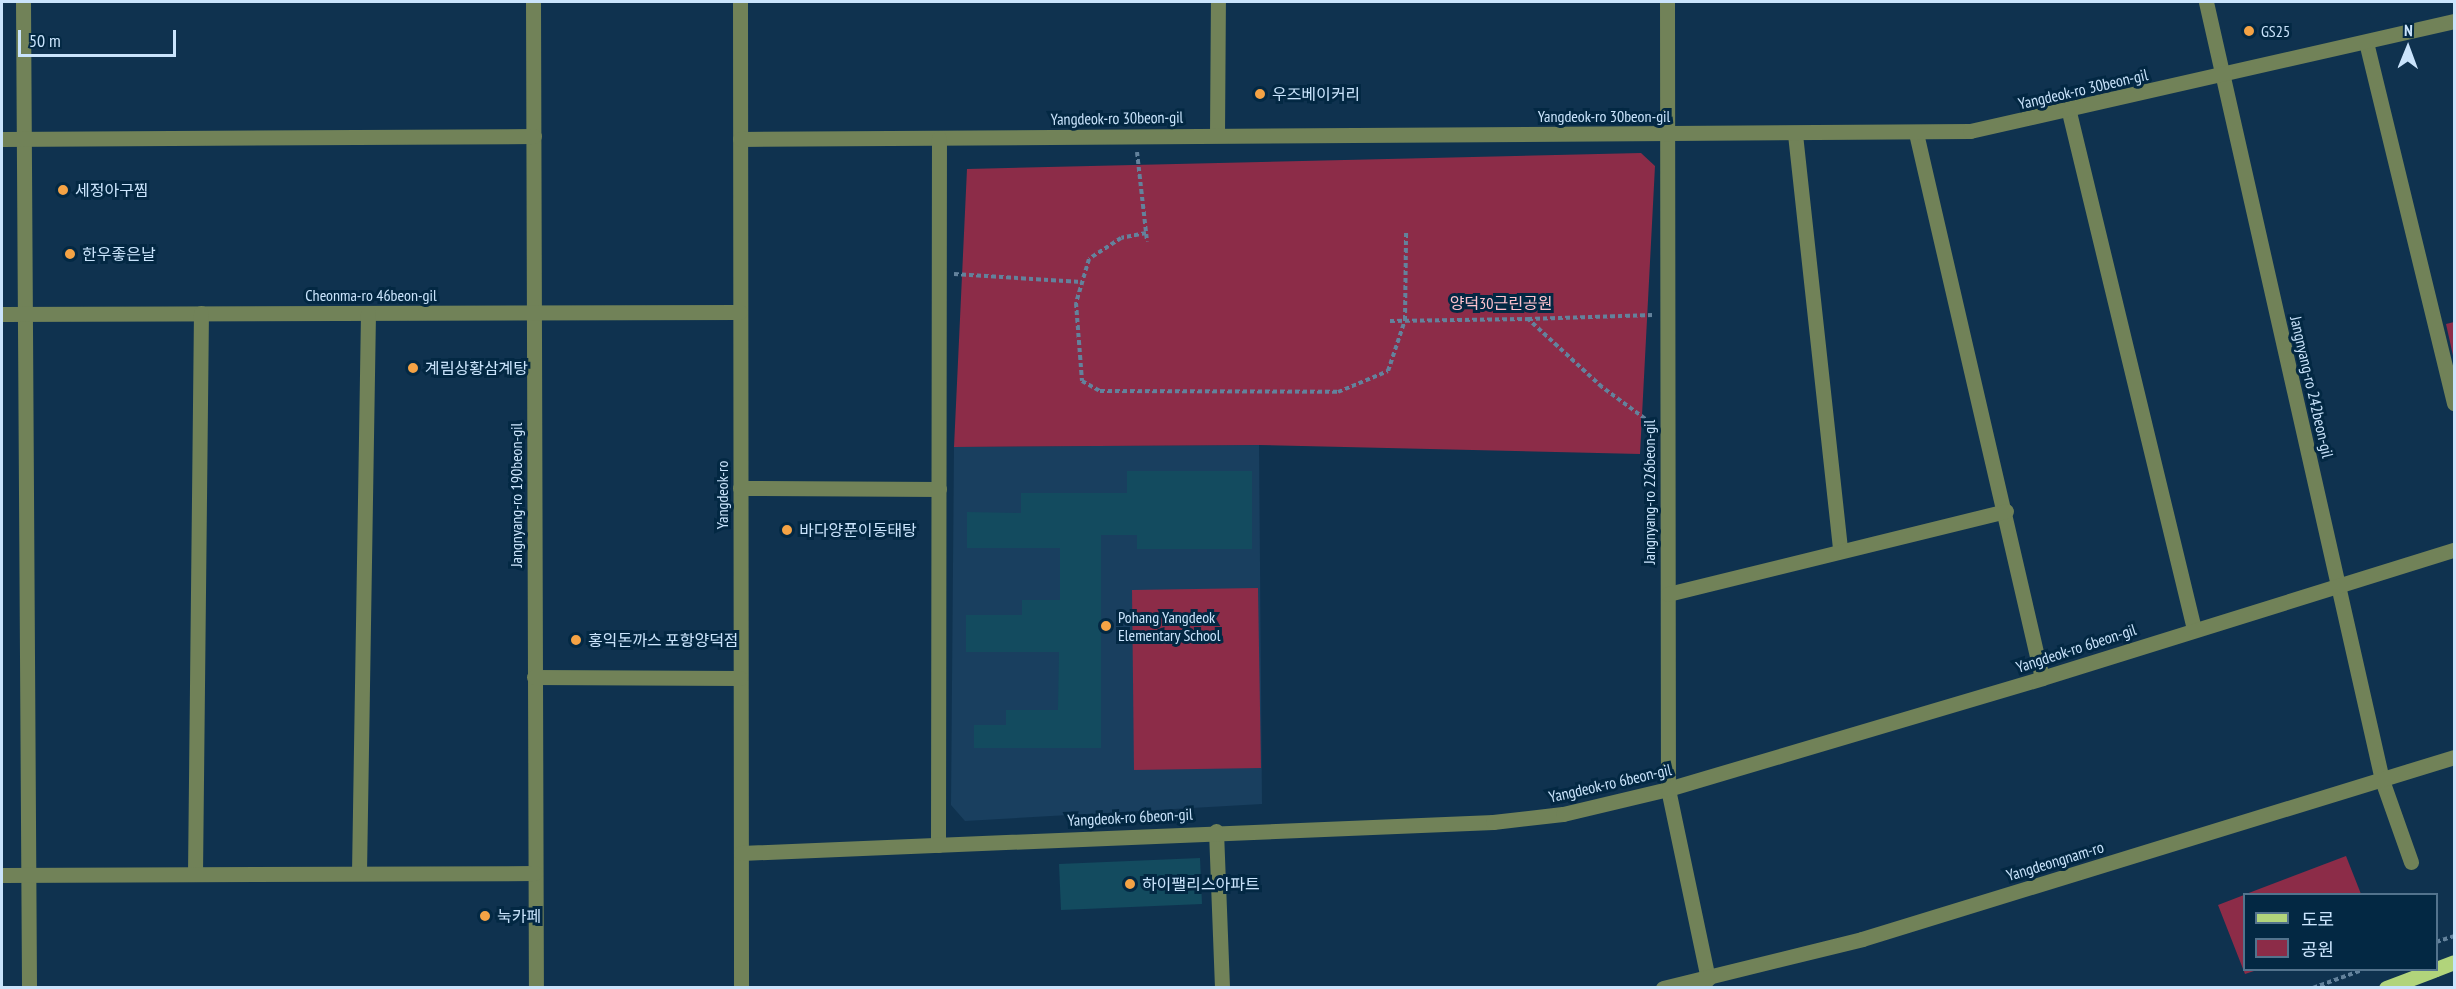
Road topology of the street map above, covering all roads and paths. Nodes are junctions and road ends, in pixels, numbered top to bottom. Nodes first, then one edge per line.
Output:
1 (23, 2) edge
2 (533, 2) edge
3 (1218, 2) edge
4 (1667, 2) edge
5 (2206, 2) edge
6 (740, 3) edge
7 (2454, 21) edge
8 (2366, 42) junction
9 (2222, 74) junction
10 (2069, 112) junction
11 (1917, 133) junction
12 (1670, 134) junction
13 (1795, 134) junction
14 (1217, 135) junction
15 (534, 136) junction
16 (1135, 136) junction
17 (939, 138) junction
18 (2, 139) edge
19 (24, 139) junction
20 (740, 139) junction
21 (1146, 233) junction
22 (1406, 233) dead end
23 (1146, 241) dead end
24 (941, 273) junction
25 (1082, 282) junction
26 (534, 312) junction
27 (740, 312) junction
28 (201, 313) junction
29 (368, 313) junction
30 (2, 314) edge
31 (25, 314) junction
32 (1669, 315) junction
33 (1405, 320) junction
34 (1528, 320) junction
35 (1390, 321) dead end
36 (2454, 403) edge
37 (1666, 434) junction
38 (740, 488) junction
39 (939, 489) junction
40 (2006, 511) junction
41 (2454, 550) edge
42 (1840, 551) junction
43 (2339, 586) junction
44 (1668, 594) junction
45 (2194, 629) junction
46 (534, 677) junction
47 (740, 678) junction
48 (2042, 678) junction
49 (2454, 757) edge
50 (2382, 780) junction
51 (1668, 789) junction
52 (1216, 831) junction
53 (938, 845) junction
54 (741, 853) junction
55 (2411, 862) dead end
56 (359, 873) junction
57 (535, 873) junction
58 (195, 874) junction
59 (2, 875) edge
60 (28, 875) junction
61 (2454, 936) edge
62 (2438, 941) edge
63 (2454, 962) edge
64 (2438, 968) edge
65 (2357, 971) edge
66 (2430, 971) edge
67 (1708, 979) junction
68 (29, 987) edge
69 (536, 987) edge
70 (741, 987) edge
71 (1222, 987) edge
72 (1663, 987) edge
73 (2313, 987) edge
74 (2386, 987) edge

1 - 19 street
2 - 15 street, Jangnyang-ro 190beon-gil
3 - 14 street
4 - 12 street, Jangnyang-ro 226beon-gil
5 - 9 street, Jangnyang-ro 242beon-gil
6 - 20 street, Yangdeok-ro
7 - 8 street, Yangdeok-ro 30beon-gil
8 - 9 street, Yangdeok-ro 30beon-gil
8 - 36 street
9 - 10 street, Yangdeok-ro 30beon-gil
9 - 43 street, Jangnyang-ro 242beon-gil
10 - 11 street, Yangdeok-ro 30beon-gil
10 - 45 street
11 - 13 street, Yangdeok-ro 30beon-gil
11 - 40 street
12 - 13 street, Yangdeok-ro 30beon-gil
12 - 14 street, Yangdeok-ro 30beon-gil
12 - 32 street, Jangnyang-ro 226beon-gil
13 - 42 street
14 - 16 street, Yangdeok-ro 30beon-gil
15 - 19 street
15 - 26 street, Jangnyang-ro 190beon-gil
16 - 17 street, Yangdeok-ro 30beon-gil
16 - 21 path
17 - 20 street, Yangdeok-ro 30beon-gil
17 - 24 street
18 - 19 street
19 - 31 street
20 - 27 street, Yangdeok-ro
21 - 23 path
21 - 25 path
22 - 33 path
24 - 25 path
24 - 39 street
25 - 33 path
26 - 27 street, Cheonma-ro 46beon-gil
26 - 29 street, Cheonma-ro 46beon-gil
26 - 46 street, Jangnyang-ro 190beon-gil
27 - 38 street, Yangdeok-ro
28 - 29 street, Cheonma-ro 46beon-gil
28 - 31 street, Cheonma-ro 46beon-gil
28 - 58 street
29 - 56 street
30 - 31 street, Cheonma-ro 46beon-gil
31 - 60 street
32 - 34 path
32 - 37 street, Jangnyang-ro 226beon-gil
33 - 34 path
33 - 35 path
34 - 37 path
37 - 44 street, Jangnyang-ro 226beon-gil
38 - 39 street
38 - 47 street, Yangdeok-ro
39 - 53 street
40 - 42 street
40 - 48 street
41 - 43 street, Yangdeok-ro 6beon-gil
42 - 44 street
43 - 45 street, Yangdeok-ro 6beon-gil
43 - 50 street, Jangnyang-ro 242beon-gil
44 - 51 street, Jangnyang-ro 226beon-gil
45 - 48 street, Yangdeok-ro 6beon-gil
46 - 47 street
46 - 57 street, Jangnyang-ro 190beon-gil
47 - 54 street, Yangdeok-ro
48 - 51 street, Yangdeok-ro 6beon-gil
49 - 50 street, Yangdeongnam-ro
50 - 55 street, Jangnyang-ro 242beon-gil
50 - 67 street, Yangdeongnam-ro
51 - 52 street, Yangdeok-ro 6beon-gil
51 - 67 street, Jangnyang-ro 226beon-gil
52 - 53 street, Yangdeok-ro 6beon-gil
52 - 71 street
53 - 54 street, Yangdeok-ro 6beon-gil
54 - 70 street, Yangdeok-ro
56 - 57 street
56 - 58 street
57 - 69 street, Jangnyang-ro 190beon-gil
58 - 60 street
59 - 60 street
60 - 68 street
61 - 62 path
63 - 64 main road
65 - 73 path
66 - 74 main road
67 - 72 street, Yangdeongnam-ro

